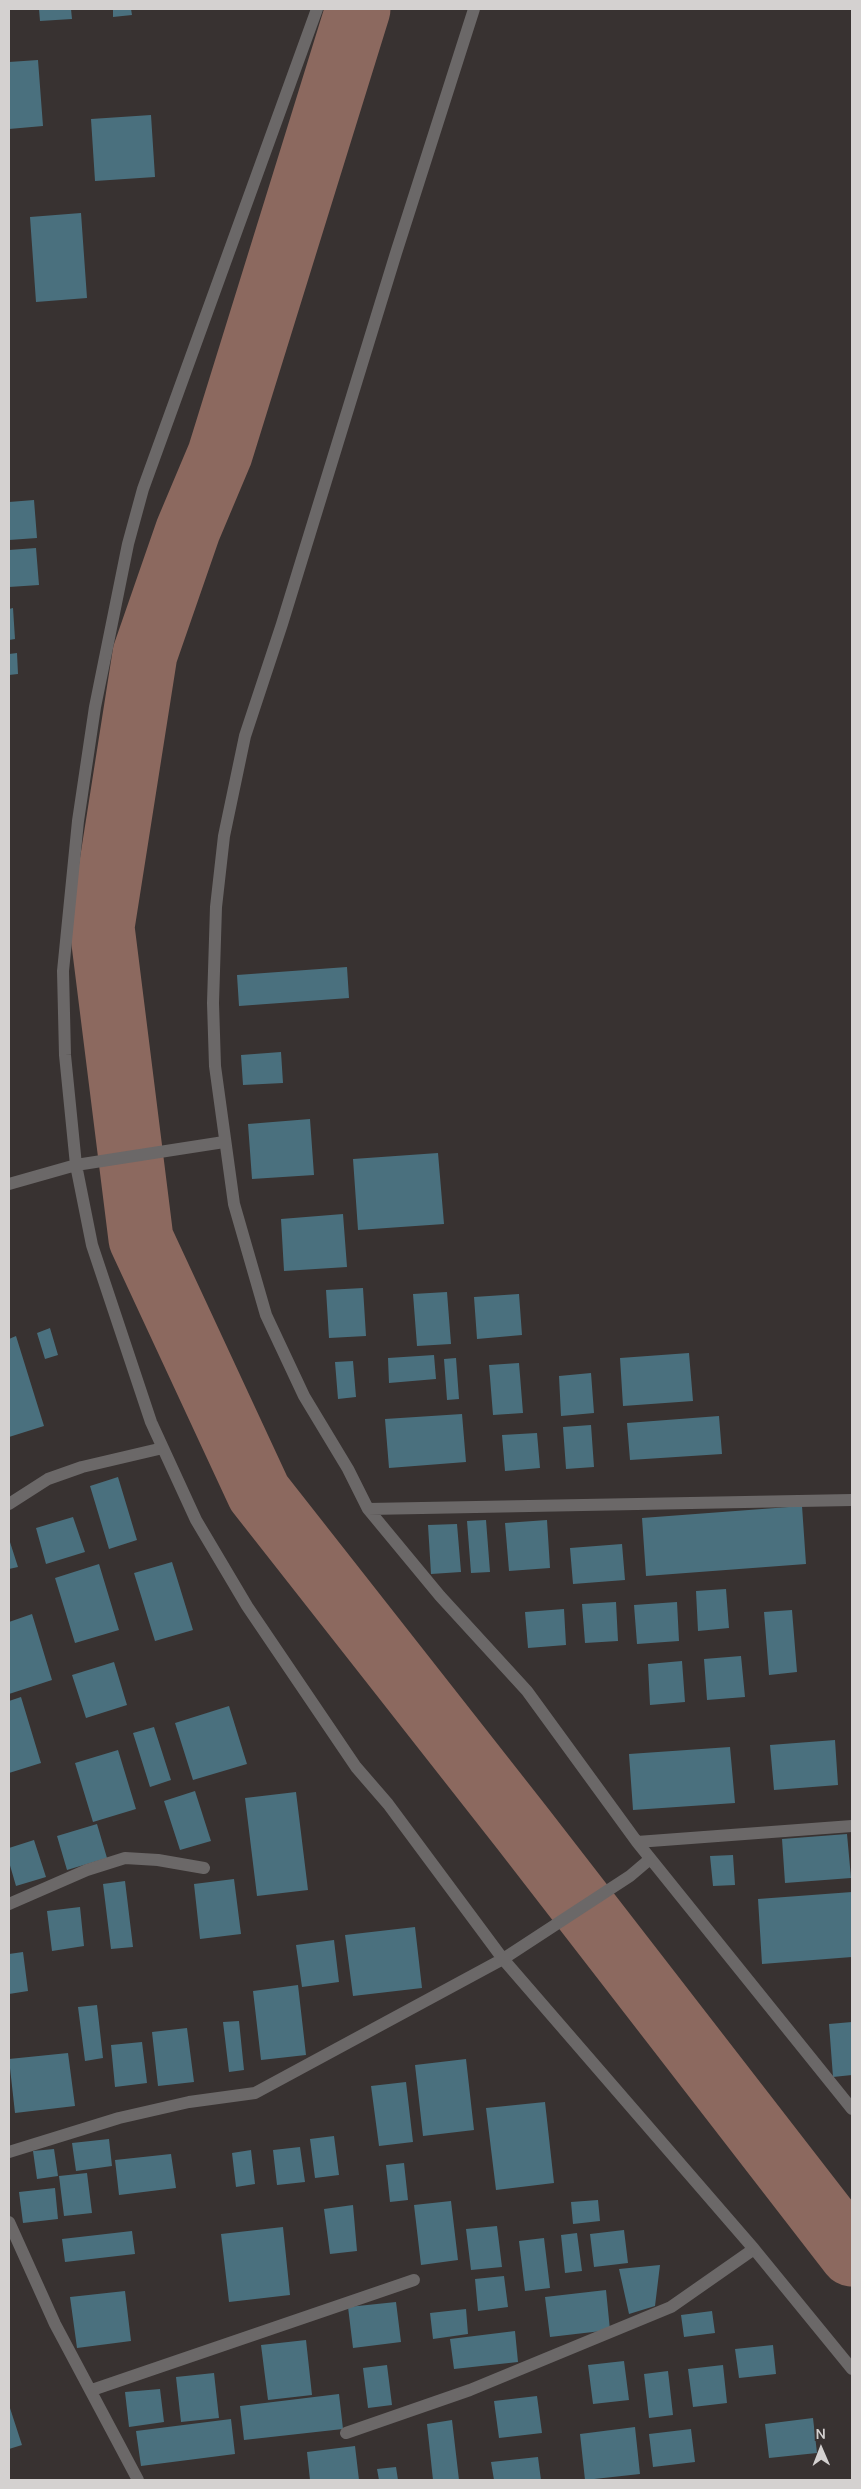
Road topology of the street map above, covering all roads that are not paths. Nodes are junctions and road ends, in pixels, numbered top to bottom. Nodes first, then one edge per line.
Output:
1 (317, 9) edge
2 (474, 9) edge
3 (224, 1142) junction
4 (76, 1165) junction
5 (9, 1184) edge
6 (163, 1448) junction
7 (852, 1500) edge
8 (9, 1504) edge
9 (368, 1509) junction
10 (852, 1826) edge
11 (637, 1842) junction
12 (650, 1859) junction
13 (204, 1868) dead end
14 (9, 1904) edge
15 (504, 1959) junction
16 (852, 2109) edge
17 (9, 2152) edge
18 (9, 2222) edge
19 (754, 2249) junction
20 (414, 2280) dead end
21 (852, 2369) edge
22 (92, 2390) junction
23 (346, 2433) dead end
24 (138, 2480) edge

1 - 4 street
2 - 3 street
3 - 4 street
3 - 9 street
4 - 5 street
4 - 6 street
6 - 8 street
6 - 15 street
7 - 9 street
9 - 11 street
10 - 11 street
11 - 12 street
12 - 15 street
12 - 16 street
13 - 14 street
15 - 17 street
15 - 19 street
18 - 22 street
19 - 21 street
19 - 23 street
20 - 22 street
22 - 24 street

